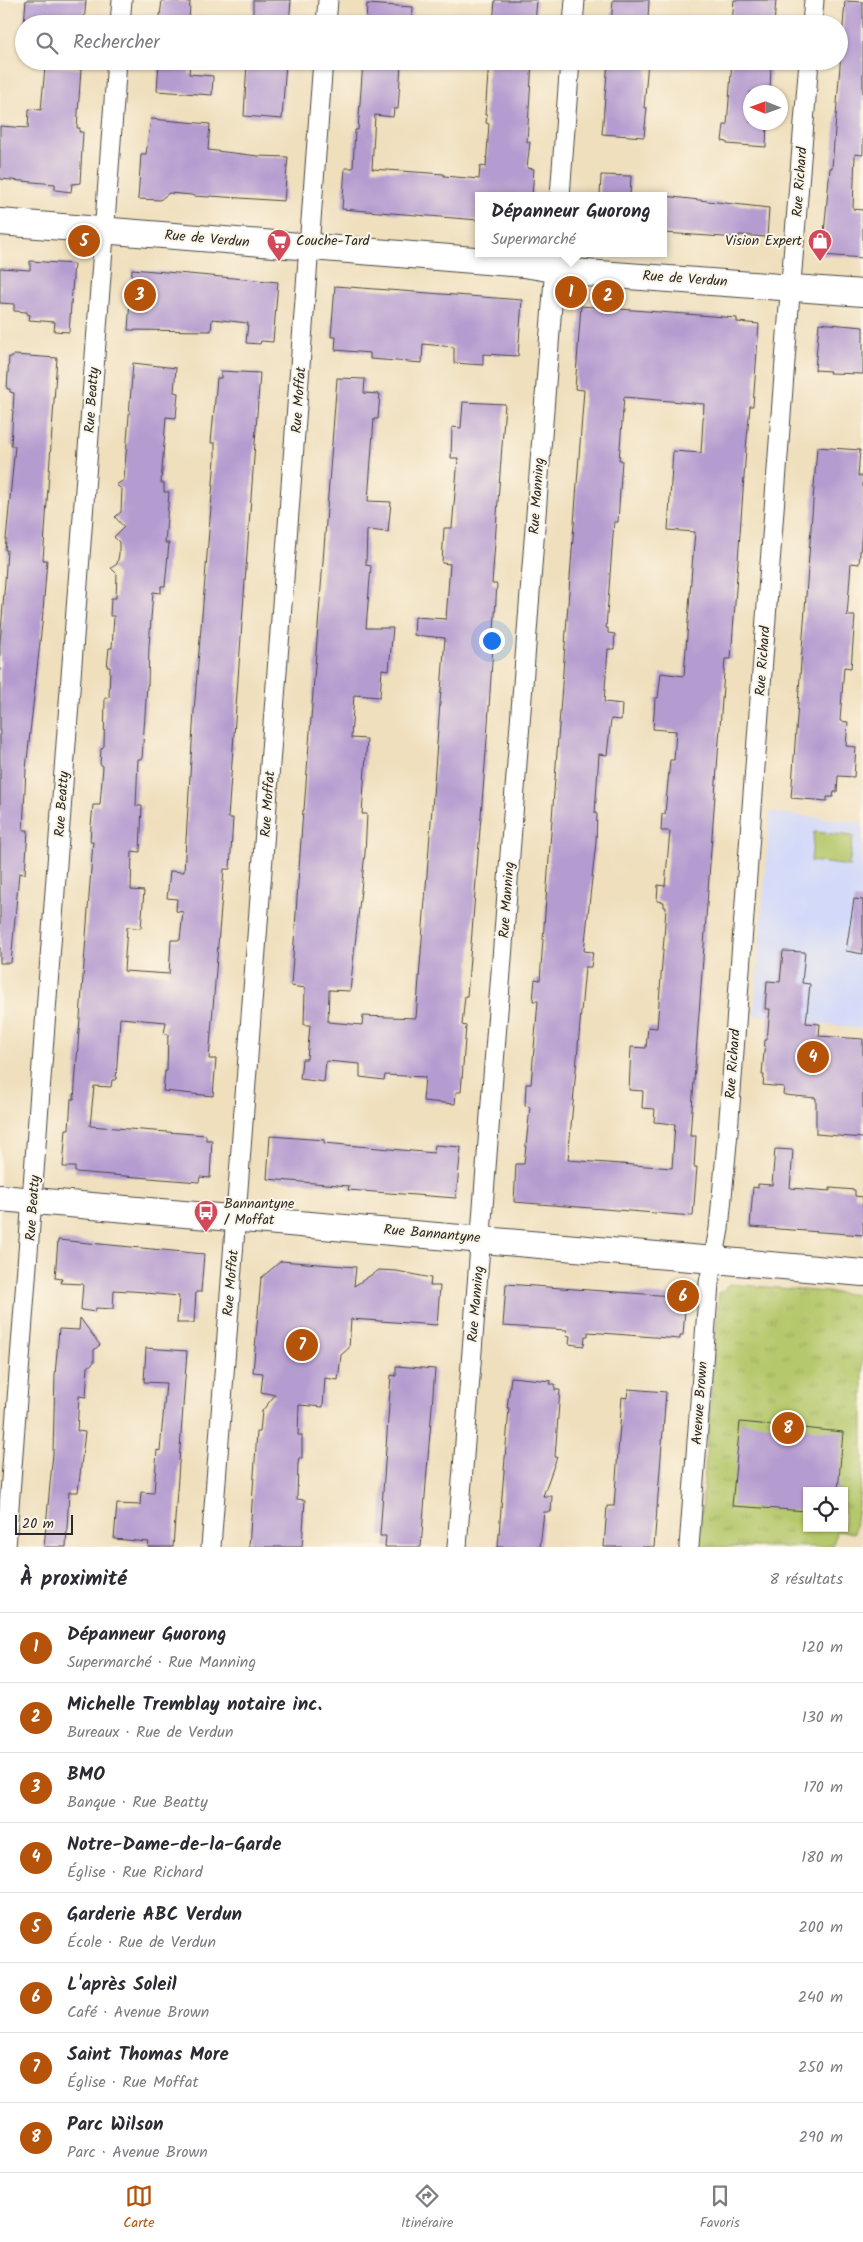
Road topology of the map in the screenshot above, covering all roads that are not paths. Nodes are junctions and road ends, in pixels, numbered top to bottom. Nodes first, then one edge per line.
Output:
1 (122, 0) edge
2 (328, 0) edge
3 (574, 0) edge
4 (814, 0) edge
5 (121, 15) edge
6 (327, 15) edge
7 (573, 15) edge
8 (813, 15) edge
9 (116, 70) edge
10 (322, 70) edge
11 (569, 70) edge
12 (808, 70) edge
13 (560, 192) edge
14 (0, 222) edge
15 (104, 230) junction
16 (310, 248) junction
17 (475, 257) edge
18 (480, 257) edge
19 (555, 261) edge
20 (791, 287) junction
21 (863, 293) edge
22 (0, 1198) edge
23 (33, 1200) junction
24 (237, 1217) junction
25 (482, 1238) junction
26 (714, 1259) junction
27 (863, 1272) edge
28 (6, 1547) edge
29 (211, 1547) edge
30 (458, 1547) edge
31 (689, 1547) edge

1 - 5 street
2 - 6 street
3 - 7 street
4 - 8 street
9 - 15 street, Rue Beatty
10 - 16 street, Rue Moffat
11 - 13 street
12 - 20 street, Rue Richard
14 - 15 street, Rue de Verdun
15 - 16 street, Rue de Verdun
15 - 23 street, Rue Beatty
16 - 17 street, Rue de Verdun
16 - 24 street, Rue Moffat
18 - 19 street, Rue de Verdun
19 - 20 street, Rue de Verdun
19 - 25 street, Rue Manning
20 - 21 street, Rue de Verdun
20 - 26 street, Rue Richard
22 - 23 street, Rue Bannantyne
23 - 24 street, Rue Bannantyne
23 - 28 street, Rue Beatty
24 - 25 street, Rue Bannantyne
24 - 29 street, Rue Moffat
25 - 26 street, Rue Bannantyne
25 - 30 street, Rue Manning
26 - 27 street, Rue Bannantyne
26 - 31 street, Avenue Brown

